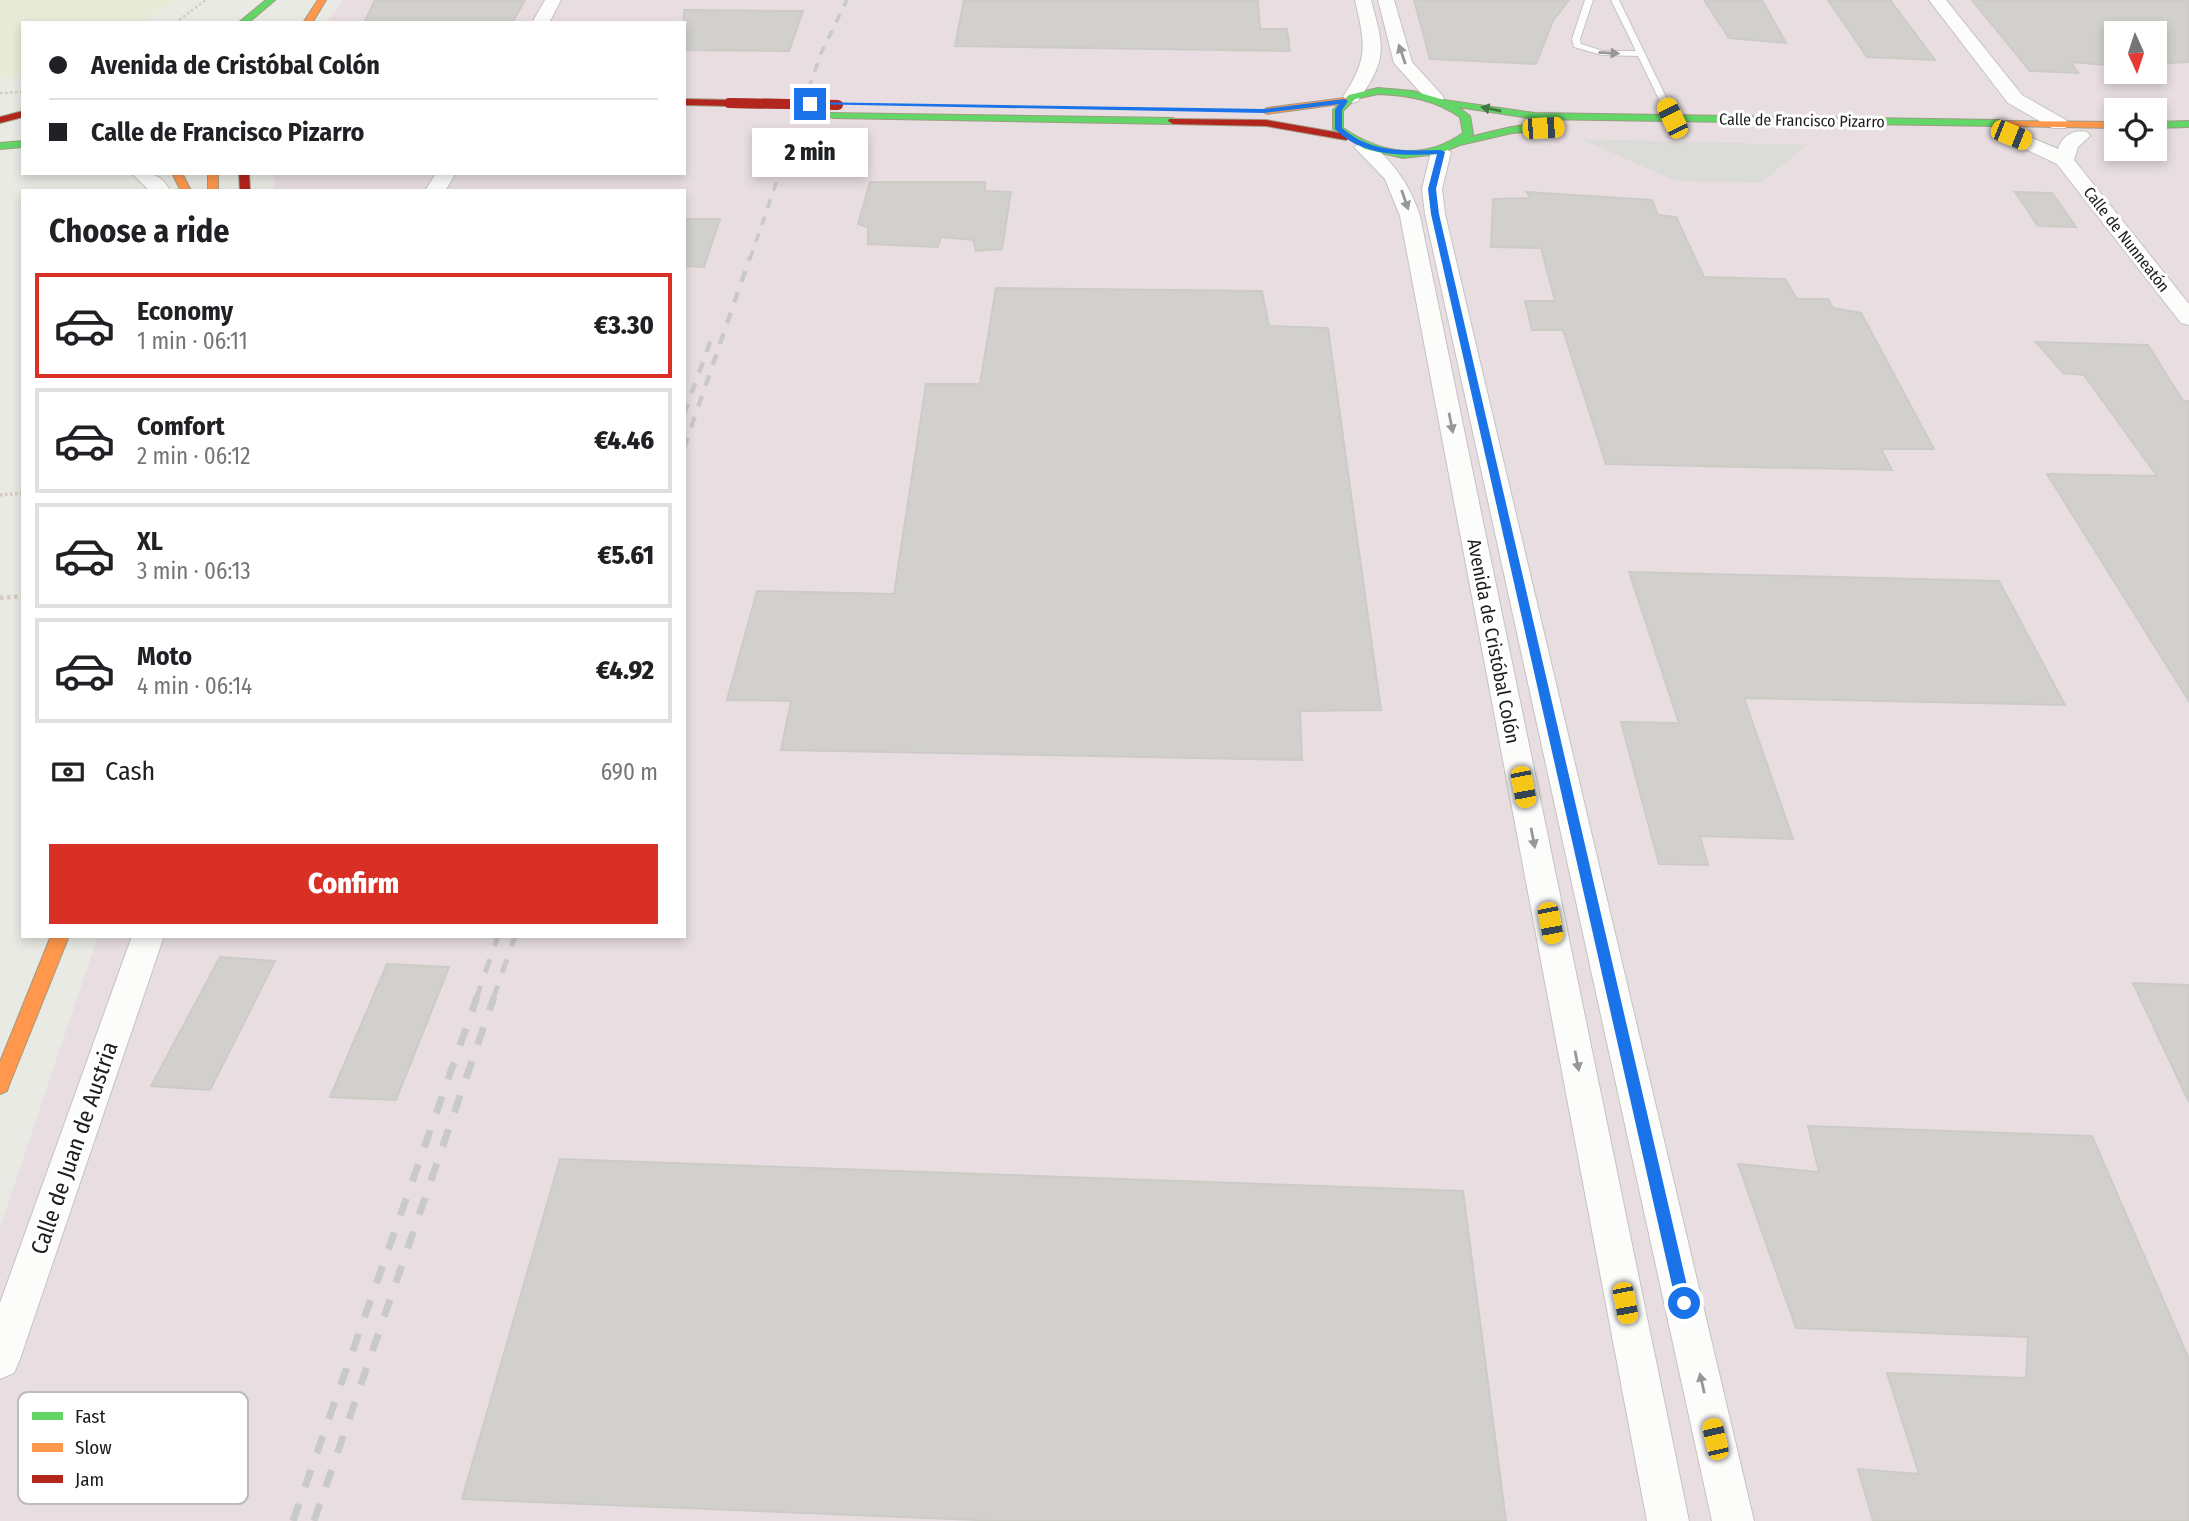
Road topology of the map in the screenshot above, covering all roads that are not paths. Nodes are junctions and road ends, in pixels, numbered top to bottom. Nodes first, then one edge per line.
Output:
1 (271, 0) edge
2 (322, 0) edge
3 (554, 0) edge
4 (1363, 0) edge
5 (1386, 0) edge
6 (1589, 0) edge
7 (1615, 0) edge
8 (1937, 0) edge
9 (245, 21) edge
10 (308, 21) edge
11 (541, 21) edge
12 (1642, 54) junction
13 (1349, 99) junction
14 (2014, 99) junction
15 (1441, 100) junction
16 (686, 102) edge
17 (727, 108) junction
18 (835, 110) junction
19 (686, 114) edge
20 (21, 115) edge
21 (1672, 118) junction
22 (0, 120) edge
23 (2059, 124) junction
24 (2189, 124) edge
25 (2104, 125) edge
26 (2167, 125) edge
27 (2008, 129) junction
28 (2080, 136) junction
29 (2104, 136) edge
30 (2167, 137) edge
31 (2189, 137) edge
32 (1355, 142) junction
33 (21, 144) edge
34 (0, 146) edge
35 (1452, 147) junction
36 (2064, 160) junction
37 (144, 175) edge
38 (159, 189) edge
39 (2189, 318) edge
40 (59, 938) edge
41 (147, 938) edge
42 (0, 1085) edge
43 (0, 1359) edge
44 (1668, 1521) edge
45 (1733, 1521) edge

1 - 9 main road
2 - 10 main road
3 - 11 street
4 - 13 street
15 -> 5 street
6 -> 12 lane
7 - 12 lane
8 - 14 street
12 - 21 lane
13 - 15 main road, Calle de Francisco Pizarro
13 - 18 main road
13 - 32 main road
14 - 23 street
14 - 27 street
21 -> 15 main road, Calle de Francisco Pizarro
15 - 35 main road
16 - 17 main road
17 - 18 main road
17 - 19 main road
18 - 32 main road
20 - 22 main road
21 - 27 main road, Calle de Francisco Pizarro
23 - 25 main road, Calle de Francisco Pizarro
23 - 27 main road, Calle de Francisco Pizarro
24 - 26 main road
27 - 28 main road, Calle de Francisco Pizarro
27 - 35 main road, Calle de Francisco Pizarro
27 - 36 street, Calle de Nunneatón
28 - 29 main road, Calle de Francisco Pizarro
28 - 36 street
30 - 31 main road
32 - 35 main road, Calle de Francisco Pizarro
32 -> 44 street, Avenida de Cristóbal Colón
33 - 34 main road
45 -> 35 street, Avenida de Cristóbal Colón
36 - 39 street, Calle de Nunneatón
37 - 38 street
40 - 42 main road
41 - 43 street, Calle de Juan de Austria

